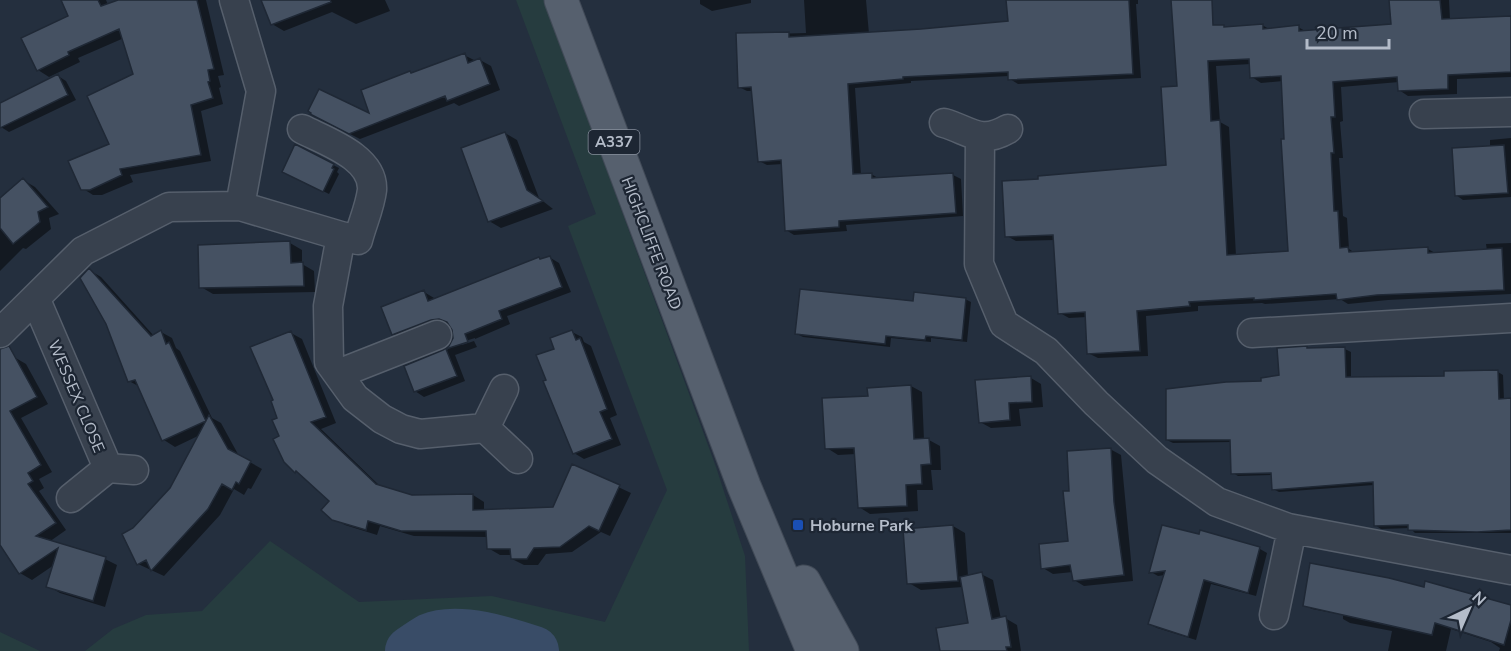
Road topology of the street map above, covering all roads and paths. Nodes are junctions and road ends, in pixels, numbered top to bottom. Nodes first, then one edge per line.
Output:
1 (234, 0) edge
2 (561, 0) edge
3 (1511, 112) edge
4 (1424, 114) dead end
5 (944, 123) dead end
6 (302, 129) dead end
7 (1008, 129) dead end
8 (980, 138) junction
9 (240, 206) junction
10 (341, 236) junction
11 (36, 300) junction
12 (1511, 318) edge
13 (0, 333) edge
14 (1252, 333) dead end
15 (437, 335) dead end
16 (338, 374) junction
17 (504, 389) dead end
18 (485, 428) junction
19 (518, 459) dead end
20 (744, 486) junction
21 (71, 498) dead end
22 (1292, 529) junction
23 (1511, 570) edge
24 (1274, 615) dead end
25 (813, 651) edge
26 (842, 651) edge

1 - 9 street
2 - 20 main road, HIGHCLIFFE ROAD / A337
3 - 4 street
5 - 8 street
6 - 10 street
7 - 8 street
8 - 22 street
9 - 10 street
9 - 11 street
10 - 16 street
11 - 13 street
11 - 21 street, WESSEX CLOSE
12 - 14 street
15 - 16 street
16 - 18 street
17 - 18 street
18 - 19 street
20 - 25 main road, HIGHCLIFFE ROAD / A337
20 - 26 main road, HIGHCLIFFE ROAD / A337
22 - 23 street
22 - 24 street

